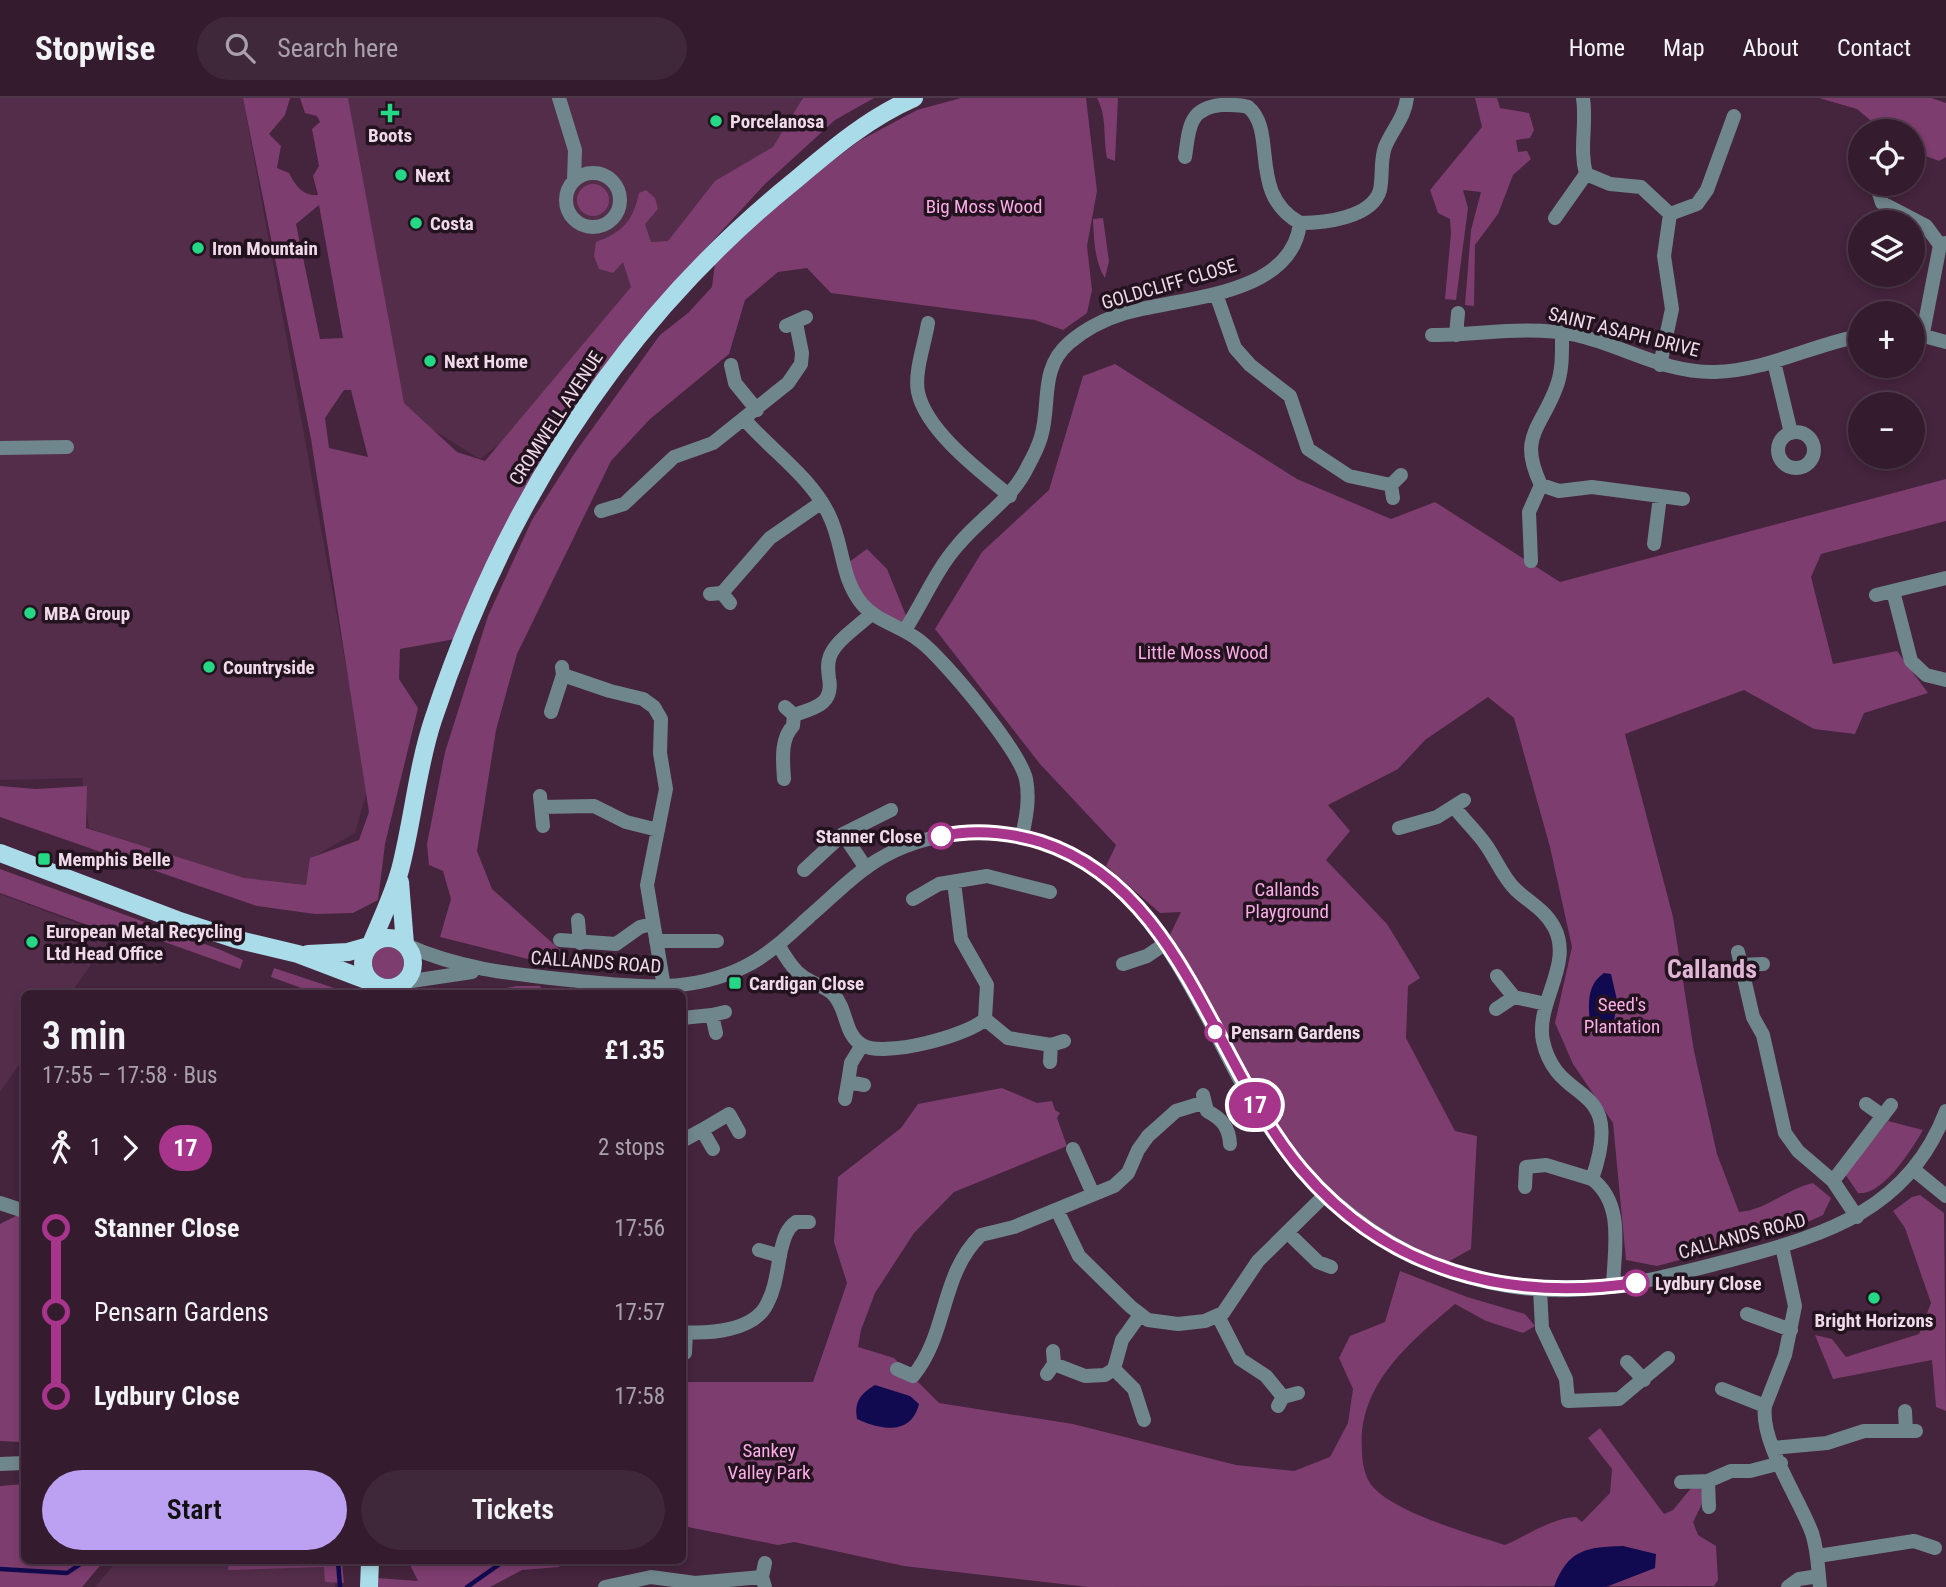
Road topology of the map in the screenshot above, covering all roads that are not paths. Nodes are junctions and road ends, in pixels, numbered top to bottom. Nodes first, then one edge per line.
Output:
1 (559, 98) edge
2 (914, 98) edge
3 (1407, 98) edge
4 (1583, 98) edge
5 (1251, 102) edge
6 (1734, 117) dead end
7 (575, 150) junction
8 (1184, 159) dead end
9 (594, 173) junction
10 (1586, 174) junction
11 (574, 181) junction
12 (1879, 196) edge
13 (1670, 214) junction
14 (1555, 218) dead end
15 (1300, 223) junction
16 (1943, 244) edge
17 (1216, 294) junction
18 (1925, 308) edge
19 (1458, 313) dead end
20 (928, 321) dead end
21 (796, 322) dead end
22 (1562, 333) junction
23 (1432, 335) dead end
24 (1456, 335) junction
25 (1925, 335) edge
26 (1848, 339) edge
27 (1946, 342) edge
28 (1774, 362) junction
29 (731, 365) dead end
30 (1660, 365) junction
31 (757, 410) junction
32 (745, 420) junction
33 (1791, 433) dead end
34 (67, 447) dead end
35 (0, 448) edge
36 (1541, 485) junction
37 (1395, 486) dead end
38 (1010, 496) junction
39 (1660, 497) junction
40 (1683, 499) dead end
41 (822, 502) junction
42 (600, 513) dead end
43 (1654, 544) dead end
44 (1531, 561) dead end
45 (1946, 578) edge
46 (1893, 591) junction
47 (1876, 595) dead end
48 (721, 597) dead end
49 (871, 614) junction
50 (905, 630) junction
51 (1946, 680) edge
52 (550, 714) dead end
53 (784, 779) dead end
54 (891, 810) dead end
55 (543, 825) dead end
56 (1399, 828) dead end
57 (658, 830) junction
58 (843, 834) junction
59 (1022, 837) junction
60 (0, 853) edge
61 (866, 868) junction
62 (804, 870) dead end
63 (399, 872) junction
64 (954, 882) junction
65 (1050, 892) dead end
66 (913, 899) dead end
67 (578, 920) dead end
68 (652, 924) junction
69 (560, 940) dead end
70 (656, 941) junction
71 (717, 941) dead end
72 (580, 943) junction
73 (1166, 943) junction
74 (370, 945) junction
75 (406, 945) junction
76 (778, 945) junction
77 (298, 954) junction
78 (1120, 964) dead end
79 (1763, 964) dead end
80 (484, 971) junction
81 (1497, 976) dead end
82 (371, 986) edge
83 (403, 986) edge
84 (664, 987) junction
85 (590, 988) edge
86 (1514, 997) junction
87 (1546, 1004) junction
88 (1496, 1009) dead end
89 (686, 1017) edge
90 (985, 1019) junction
91 (716, 1033) dead end
92 (862, 1045) junction
93 (1050, 1062) dead end
94 (848, 1082) junction
95 (864, 1085) dead end
96 (845, 1099) dead end
97 (1867, 1104) dead end
98 (1946, 1111) edge
99 (702, 1130) junction
100 (739, 1132) dead end
101 (686, 1139) edge
102 (1230, 1144) dead end
103 (713, 1149) dead end
104 (1073, 1149) dead end
105 (1913, 1169) junction
106 (1592, 1179) junction
107 (1833, 1181) junction
108 (1525, 1187) dead end
109 (1093, 1194) junction
110 (1325, 1195) junction
111 (1946, 1196) edge
112 (0, 1203) edge
113 (21, 1210) edge
114 (1057, 1210) junction
115 (1857, 1217) junction
116 (814, 1220) dead end
117 (1287, 1232) junction
118 (1782, 1246) junction
119 (759, 1250) dead end
120 (780, 1256) junction
121 (1331, 1266) dead end
122 (1612, 1287) junction
123 (1540, 1289) junction
124 (1747, 1314) dead end
125 (1140, 1315) junction
126 (1218, 1316) junction
127 (1791, 1330) junction
128 (686, 1332) edge
129 (1668, 1358) dead end
130 (1628, 1362) dead end
131 (1051, 1363) dead end
132 (897, 1369) dead end
133 (1114, 1369) junction
134 (1644, 1380) junction
135 (1722, 1388) dead end
136 (1298, 1393) dead end
137 (1765, 1406) junction
138 (1905, 1411) dead end
139 (1144, 1420) dead end
140 (1773, 1448) junction
141 (21, 1463) edge
142 (0, 1464) edge
143 (1781, 1464) junction
144 (1708, 1481) junction
145 (1681, 1482) dead end
146 (1709, 1507) dead end
147 (1938, 1549) dead end
148 (1818, 1556) junction
149 (360, 1564) edge
150 (370, 1564) edge
151 (764, 1576) edge
152 (1819, 1582) edge
153 (360, 1587) edge
154 (369, 1587) edge
155 (605, 1587) edge
156 (1788, 1587) edge

1 - 7 street
2 - 63 main road, CROMWELL AVENUE
3 - 15 street
4 - 10 street
5 - 8 street
5 - 15 street
6 - 13 street
7 - 9 street
7 - 11 street
9 - 11 street
9 - 11 street
10 - 13 street
10 - 14 street
12 - 16 street
13 - 30 street
15 - 17 street, GOLDCLIFF CLOSE
16 - 18 street
17 - 37 street
17 - 38 street, GOLDCLIFF CLOSE
19 - 24 street
20 - 38 street
21 - 31 street
22 - 24 street, SAINT ASAPH DRIVE
22 - 30 street, SAINT ASAPH DRIVE
22 - 36 street
23 - 24 street, SAINT ASAPH DRIVE
25 - 27 street
26 - 28 street, SAINT ASAPH DRIVE
28 - 30 street, SAINT ASAPH DRIVE
28 - 33 street
29 - 31 street
31 - 32 street
32 - 41 street
32 - 42 street
34 - 35 street
36 - 39 street
36 - 44 street
38 - 50 street, GOLDCLIFF CLOSE
39 - 40 street
39 - 43 street
41 - 48 street
41 - 49 street
45 - 46 street
46 - 47 street
46 - 51 street
49 - 50 street
49 - 53 street
50 - 59 street
52 - 57 street
54 - 58 street
55 - 57 street
56 - 87 street
57 - 68 street
58 - 61 street
58 - 62 street
59 - 61 street, CALLANDS ROAD
59 - 73 street, CALLANDS ROAD
60 - 77 main road
61 - 76 street, CALLANDS ROAD
63 - 74 main road, CROMWELL AVENUE
63 - 75 main road, CROMWELL AVENUE
64 - 65 street
64 - 66 street
64 - 90 street
67 - 72 street
68 - 70 street
68 - 72 street
69 - 72 street
70 - 71 street
70 - 84 street
73 - 78 street
73 - 110 street, CALLANDS ROAD
74 - 75 main road
74 - 77 main road
74 - 82 main road
75 - 80 street, CALLANDS ROAD
75 - 83 main road
76 - 84 street, CALLANDS ROAD
76 - 92 street
77 - 82 main road
79 - 107 street
80 - 83 street, CALLANDS ROAD
80 - 85 street, CALLANDS ROAD
81 - 86 street
82 - 83 main road
84 - 85 street, CALLANDS ROAD
86 - 87 street
86 - 88 street
87 - 106 street
89 - 91 street
90 - 92 street
90 - 93 street
92 - 94 street
94 - 95 street
94 - 96 street
97 - 107 street
98 - 105 street, CALLANDS ROAD
99 - 100 street
99 - 101 street
99 - 103 street
102 - 109 street
104 - 109 street
105 - 111 street
105 - 115 street, CALLANDS ROAD
106 - 108 street
106 - 122 street
107 - 115 street
109 - 114 street
110 - 117 street
110 - 123 street, CALLANDS ROAD
112 - 113 street
114 - 125 street
114 - 132 street
115 - 118 street, CALLANDS ROAD
116 - 120 street
117 - 121 street
117 - 126 street
118 - 122 street, CALLANDS ROAD
118 - 127 street
119 - 120 street
120 - 128 street
122 - 123 street, CALLANDS ROAD
123 - 134 street
124 - 127 street
125 - 126 street
125 - 133 street
126 - 136 street
127 - 137 street
129 - 134 street
130 - 134 street
131 - 133 street
133 - 139 street
135 - 137 street
137 - 140 street
138 - 140 street
140 - 143 street
141 - 142 street
143 - 144 street
143 - 148 street
144 - 145 street
144 - 146 street
147 - 148 street
148 - 152 street
149 - 153 main road
150 - 154 main road
151 - 155 street
152 - 156 street

